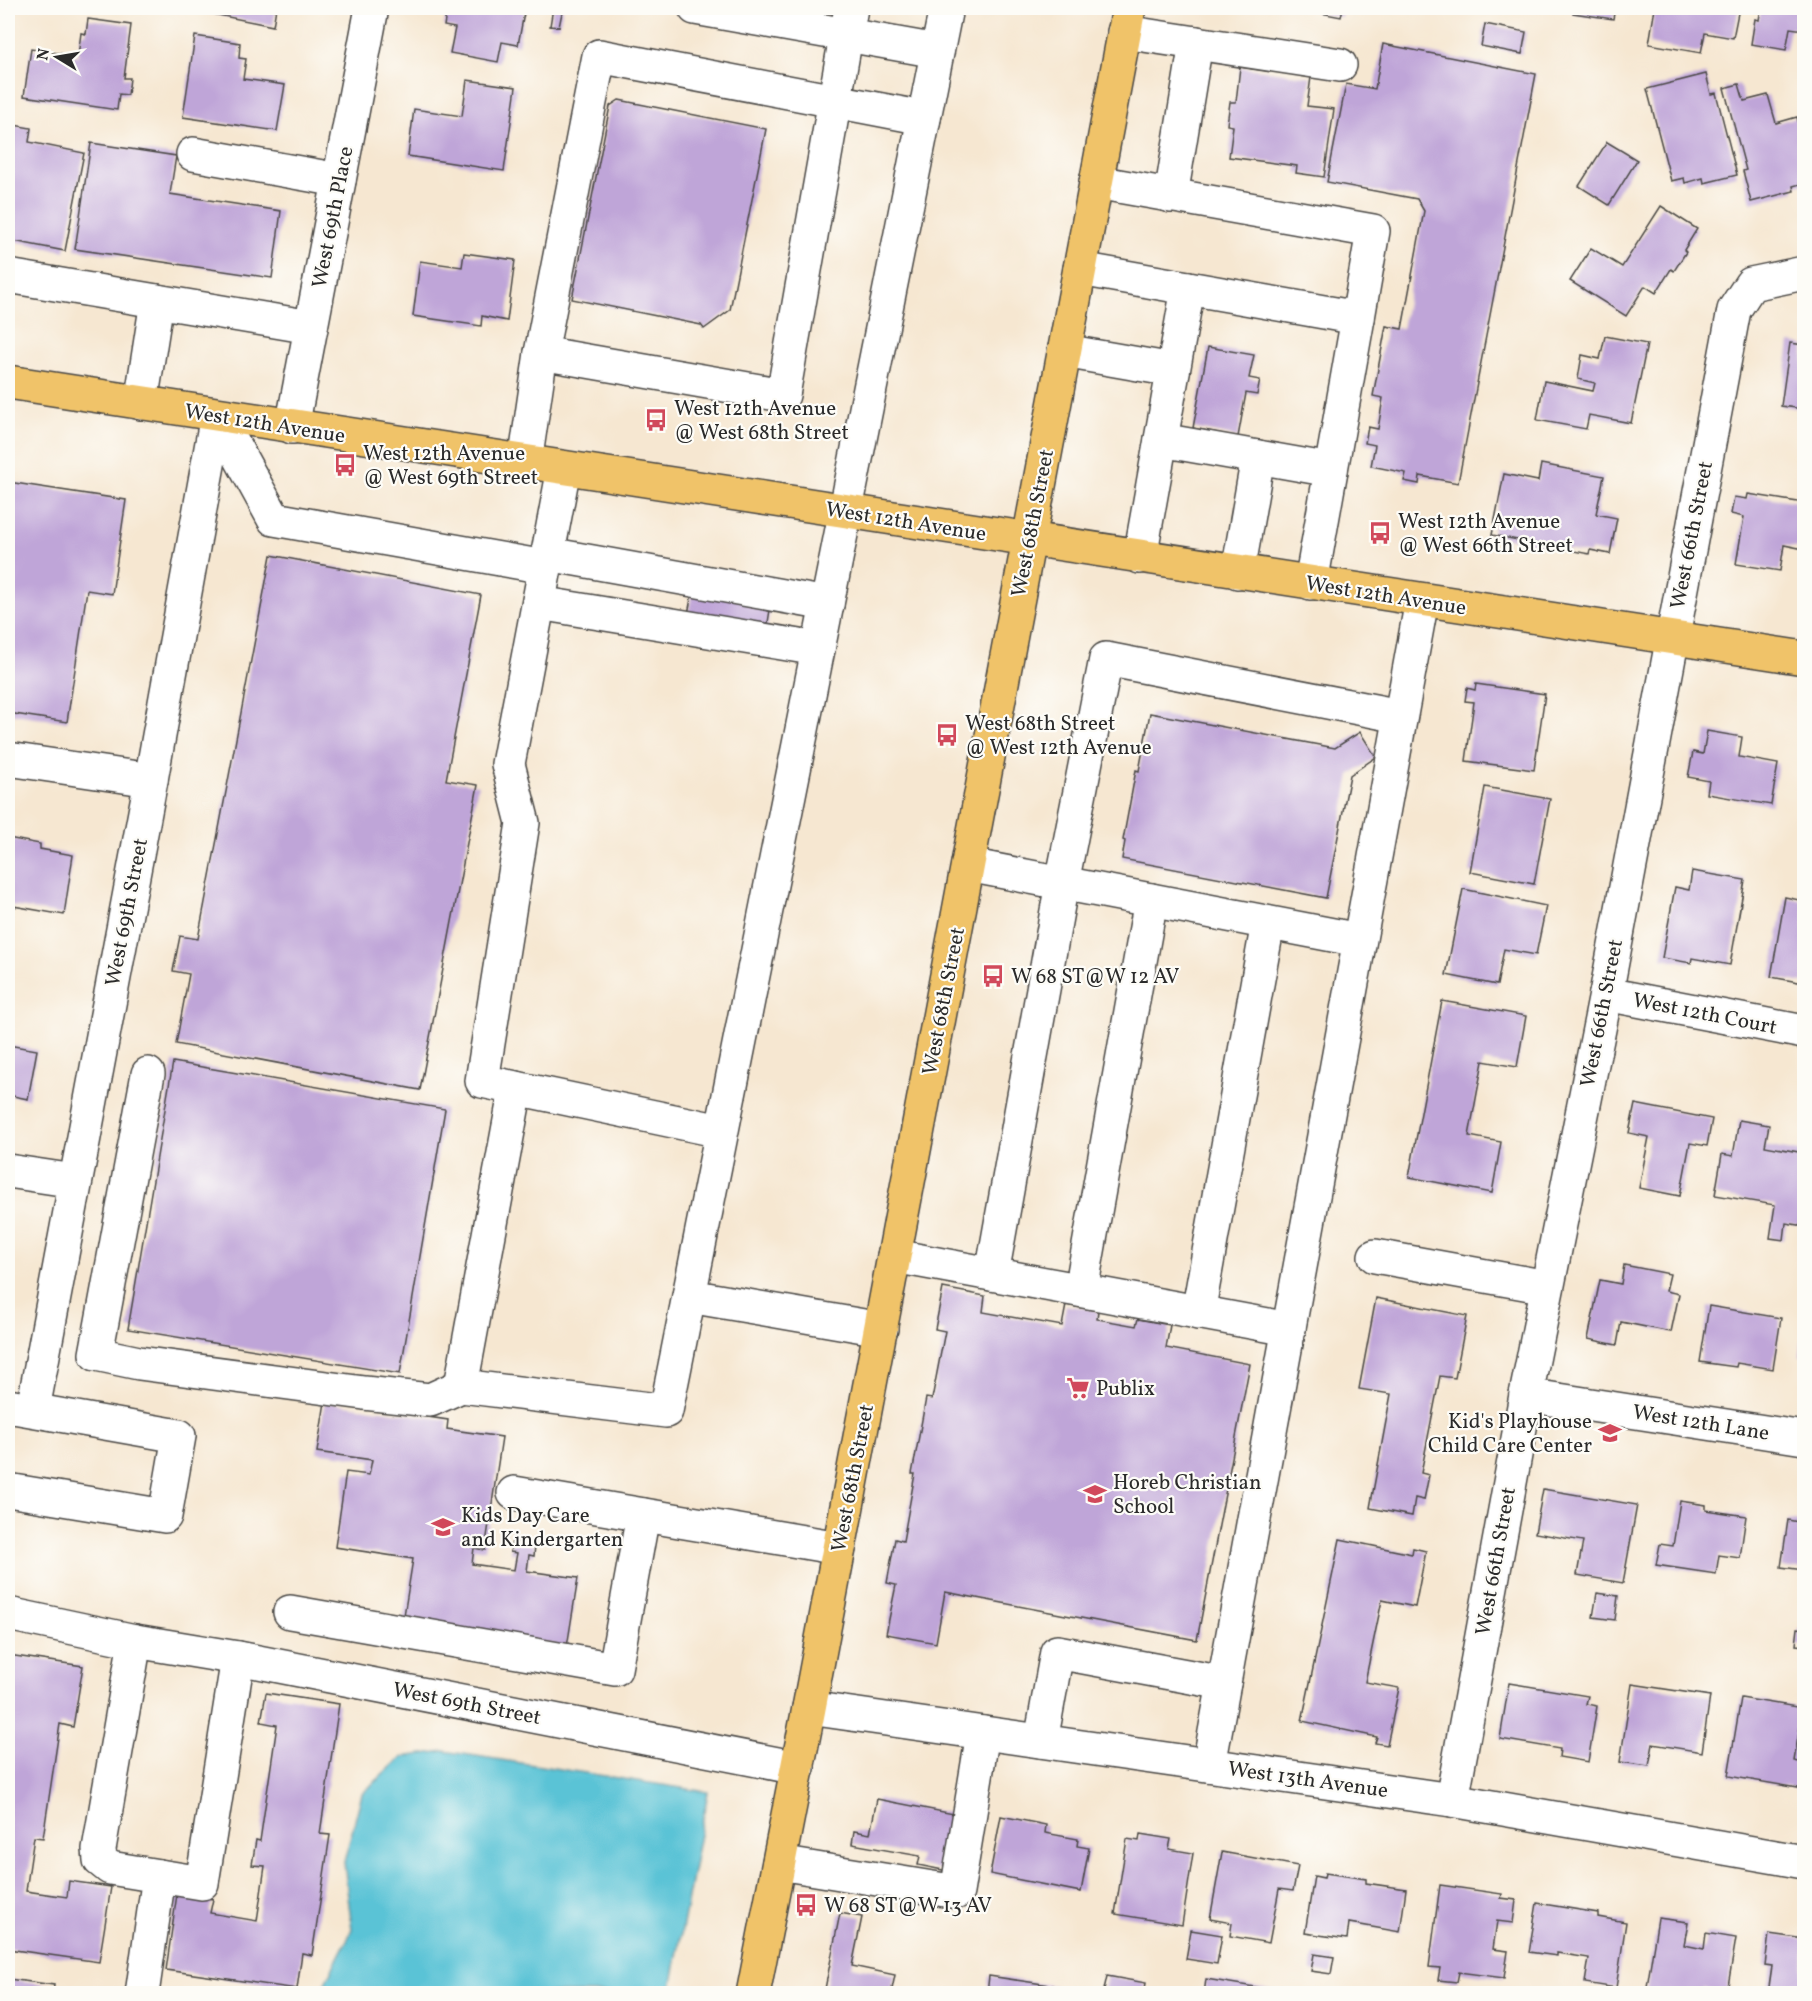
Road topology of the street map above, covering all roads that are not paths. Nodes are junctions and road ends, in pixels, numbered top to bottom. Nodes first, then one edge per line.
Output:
1 (372, 8) edge
2 (695, 8) edge
3 (946, 8) edge
4 (1126, 20) edge
5 (848, 21) edge
6 (1196, 43) junction
7 (937, 51) junction
8 (1340, 65) dead end
9 (834, 101) junction
10 (924, 118) junction
11 (193, 154) dead end
12 (339, 180) junction
13 (1096, 182) junction
14 (1171, 196) junction
15 (1080, 269) junction
16 (1804, 273) edge
17 (8, 276) edge
18 (1188, 288) junction
19 (157, 301) junction
20 (1358, 318) junction
21 (311, 327) junction
22 (1064, 351) junction
23 (541, 353) junction
24 (1173, 370) junction
25 (8, 382) edge
26 (141, 403) junction
27 (217, 415) junction
28 (292, 427) junction
29 (1161, 440) junction
30 (1258, 457) junction
31 (525, 463) junction
32 (564, 468) junction
33 (1331, 470) junction
34 (846, 512) junction
35 (1029, 540) junction
36 (1140, 557) junction
37 (547, 560) junction
38 (1238, 572) junction
39 (1311, 583) junction
40 (1422, 600) junction
41 (539, 603) junction
42 (827, 604) junction
43 (1671, 639) junction
44 (819, 649) junction
45 (1804, 658) edge
46 (1400, 716) junction
47 (8, 759) edge
48 (151, 780) junction
49 (968, 865) junction
50 (1062, 883) junction
51 (1151, 900) junction
52 (1268, 923) junction
53 (1359, 940) junction
54 (1606, 994) junction
55 (1804, 1032) edge
56 (148, 1074) dead end
57 (516, 1088) junction
58 (722, 1131) junction
59 (8, 1171) edge
60 (75, 1181) junction
61 (894, 1256) junction
62 (1375, 1256) dead end
63 (992, 1274) junction
64 (1547, 1287) junction
65 (1081, 1290) junction
66 (689, 1296) junction
67 (1198, 1313) junction
68 (881, 1329) junction
69 (1288, 1329) junction
70 (461, 1386) junction
71 (1526, 1395) junction
72 (20, 1407) edge
73 (1804, 1438) edge
74 (8, 1490) edge
75 (514, 1493) dead end
76 (643, 1515) junction
77 (839, 1548) junction
78 (290, 1612) dead end
79 (8, 1614) edge
80 (135, 1641) junction
81 (238, 1658) junction
82 (1224, 1683) junction
83 (809, 1708) junction
84 (983, 1732) junction
85 (1041, 1741) junction
86 (1209, 1765) junction
87 (798, 1768) junction
88 (1452, 1800) junction
89 (1804, 1862) edge
90 (779, 1863) junction
91 (159, 1876) junction
92 (142, 1994) edge
93 (753, 1994) edge

1 - 12 street, West 69th Place
2 - 5 street
3 - 7 street
4 - 6 street
4 - 13 main road, West 68th Street
5 - 7 street
5 - 9 street
6 - 8 street
6 - 14 street
7 - 10 street
9 - 10 street
9 - 23 street
9 - 23 street
10 - 34 street
11 - 12 street
12 - 21 street, West 69th Place
13 - 14 street
13 - 15 main road, West 68th Street
14 - 20 street
15 - 18 street
15 - 22 main road, West 68th Street
16 - 43 street, West 66th Street
17 - 19 street
18 - 20 street
18 - 24 street
19 - 21 street
19 - 26 street
20 - 33 street
21 - 28 street, West 69th Place
22 - 24 street
22 - 35 main road, West 68th Street
23 - 31 street
24 - 29 street
25 - 26 main road, West 12th Avenue
26 - 27 main road, West 12th Avenue
27 - 28 main road, West 12th Avenue
27 - 37 street
27 - 48 street, West 69th Street
28 - 31 main road, West 12th Avenue
29 - 30 street
29 - 36 street
30 - 33 street
30 - 38 street
31 - 32 main road, West 12th Avenue
32 - 34 main road, West 12th Avenue
32 - 37 street
33 - 39 street
34 - 35 main road, West 12th Avenue
34 - 42 street
35 - 36 main road, West 12th Avenue
35 - 49 main road, West 68th Street
36 - 38 main road, West 12th Avenue
37 - 41 street
37 - 42 street
38 - 39 main road, West 12th Avenue
39 - 40 main road, West 12th Avenue
40 - 43 main road, West 12th Avenue
40 - 46 street
41 - 44 street
41 - 57 street
42 - 44 street
43 - 45 main road, West 12th Avenue
43 - 54 street, West 66th Street
44 - 58 street
46 - 50 street
46 - 53 street
47 - 48 street
48 - 60 street, West 69th Street
49 - 50 street
49 - 61 main road, West 68th Street
50 - 51 street
50 - 63 street
51 - 52 street
51 - 65 street
52 - 53 street
52 - 67 street
53 - 69 street
54 - 55 street, West 12th Court
54 - 64 street, West 66th Street
56 - 70 street
57 - 58 street
57 - 70 street
58 - 66 street
59 - 60 street
60 - 72 street, West 69th Street
61 - 63 street
61 - 68 main road, West 68th Street
62 - 64 street
63 - 65 street
64 - 71 street, West 66th Street
65 - 67 street
66 - 68 street
66 - 70 street
67 - 69 street
68 - 77 main road, West 68th Street
69 - 82 street
71 - 73 street, West 12th Lane
71 - 88 street, West 66th Street
72 - 74 street
75 - 76 street
76 - 77 street
76 - 78 street
77 - 83 main road, West 68th Street
79 - 80 street, West 69th Street
80 - 81 street, West 69th Street
80 - 91 street
81 - 87 street, West 69th Street
81 - 91 street
82 - 85 street
82 - 86 street
83 - 84 street, West 13th Avenue
83 - 87 main road, West 68th Street
84 - 85 street, West 13th Avenue
84 - 90 street
85 - 86 street, West 13th Avenue
86 - 88 street, West 13th Avenue
87 - 90 main road, West 68th Street
88 - 89 street, West 13th Avenue
90 - 93 main road, West 68th Street
91 - 92 street

